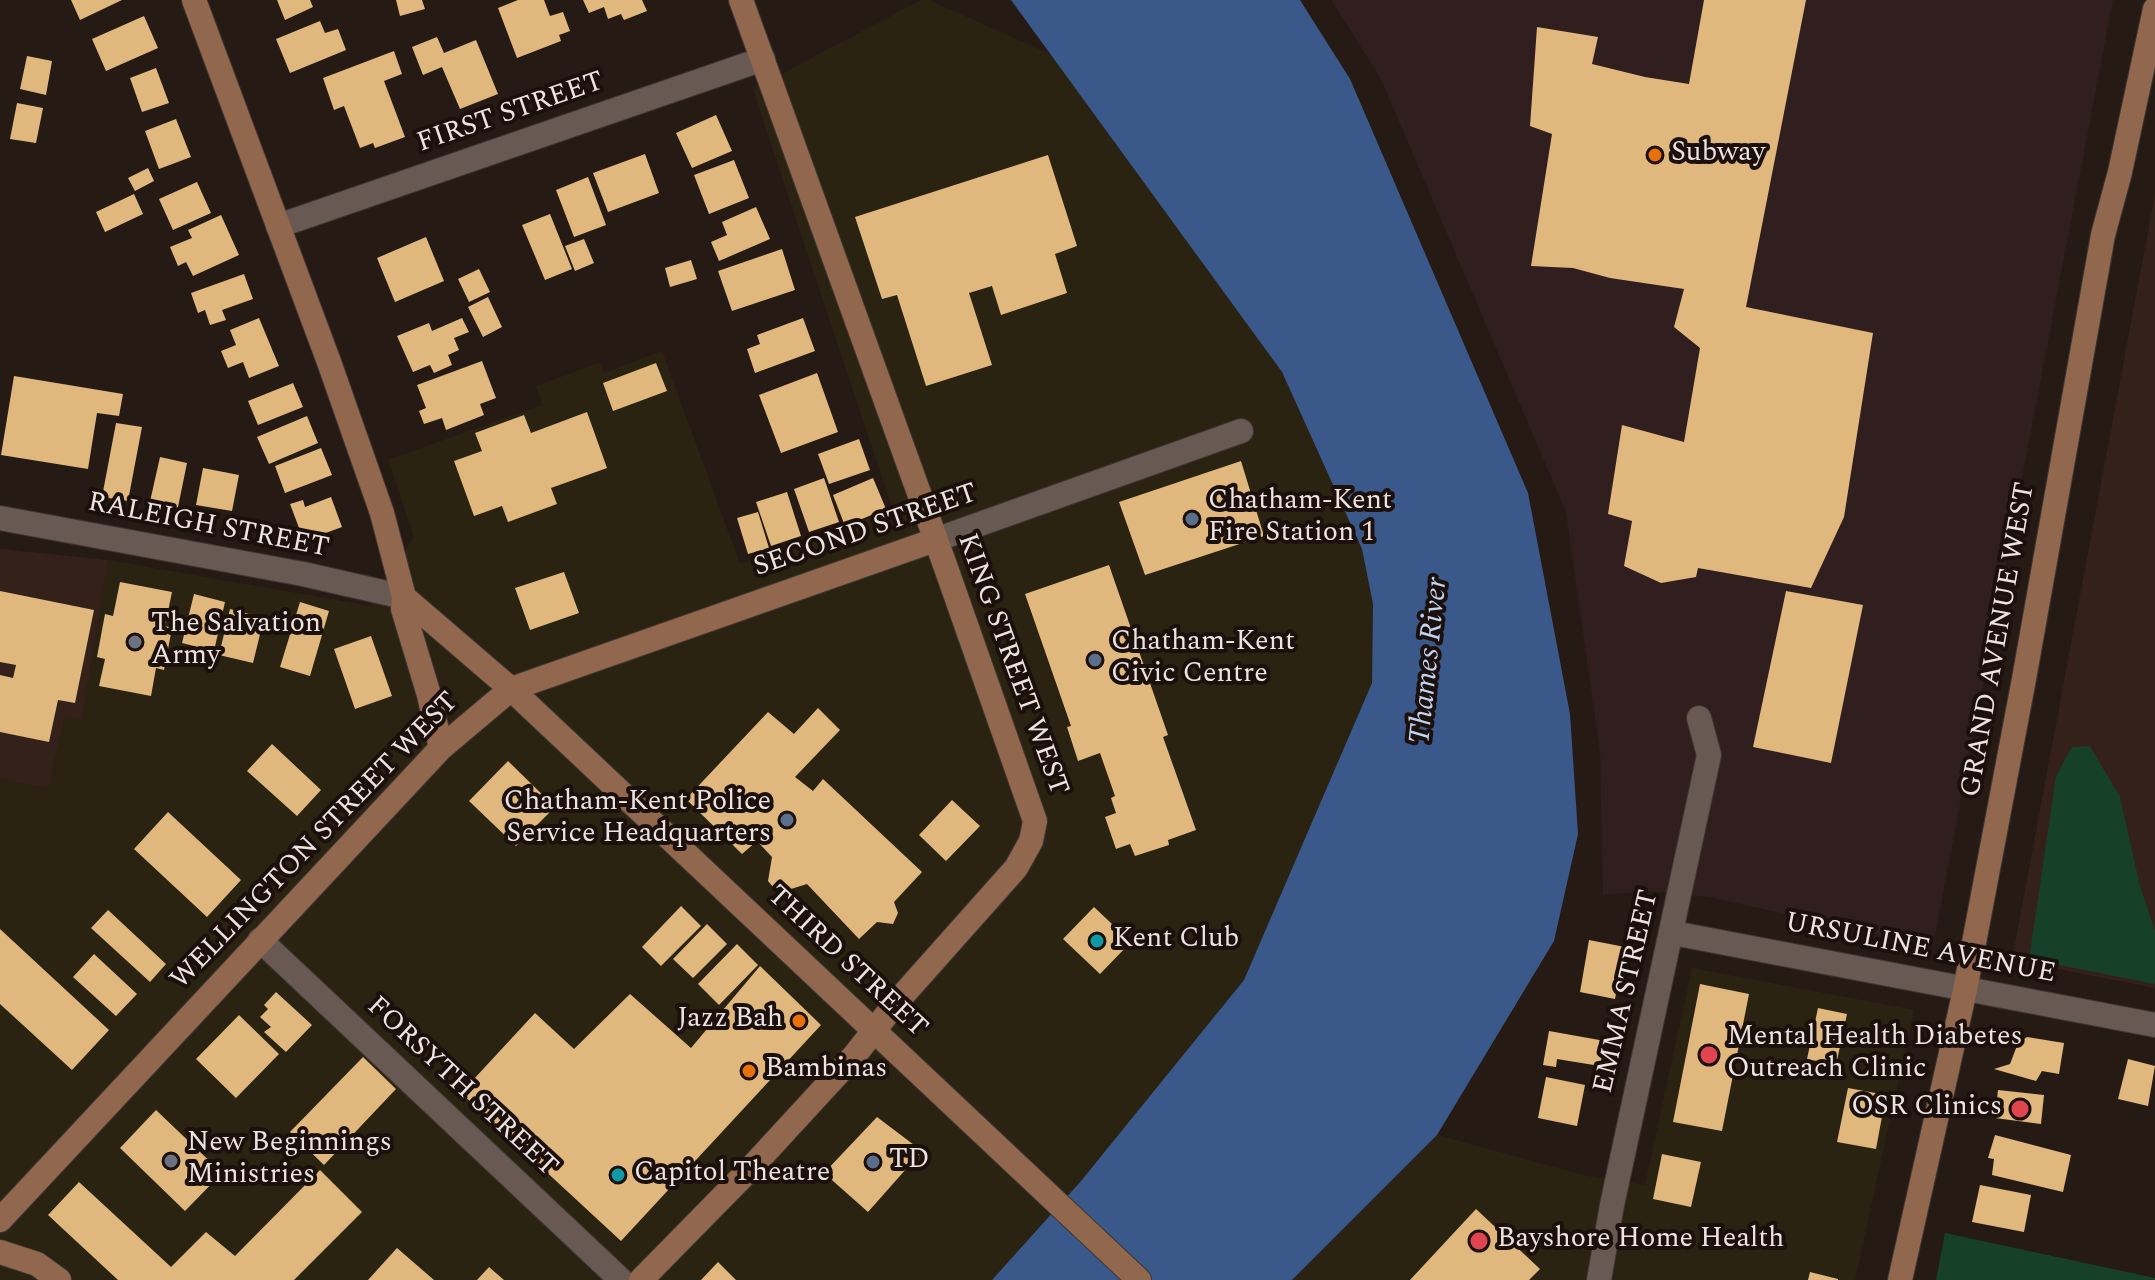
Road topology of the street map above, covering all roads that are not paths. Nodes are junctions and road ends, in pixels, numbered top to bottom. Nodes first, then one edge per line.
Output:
1 (194, 0) edge
2 (741, 0) edge
3 (2155, 9) edge
4 (2151, 45) edge
5 (763, 59) junction
6 (278, 226) junction
7 (1241, 431) dead end
8 (0, 518) edge
9 (935, 540) junction
10 (404, 597) junction
11 (511, 689) junction
12 (1699, 718) dead end
13 (441, 748) junction
14 (1673, 933) junction
15 (260, 940) junction
16 (1965, 990) junction
17 (2155, 1025) edge
18 (874, 1029) junction
19 (0, 1220) edge
20 (0, 1252) edge
21 (59, 1280) edge
22 (621, 1280) edge
23 (641, 1280) edge
24 (1139, 1280) edge
25 (1599, 1280) edge
26 (1900, 1280) edge

1 - 6 street
2 - 5 street, KING STREET WEST
3 - 4 street, GRAND AVENUE WEST
4 - 16 street, GRAND AVENUE WEST
5 - 6 street, FIRST STREET
5 - 9 street, KING STREET WEST
6 - 10 street
7 - 9 street, SECOND STREET
8 - 10 street, RALEIGH STREET
9 - 11 street, SECOND STREET
9 - 18 street, KING STREET WEST
10 - 11 street
10 - 13 street
11 - 13 street, WELLINGTON STREET WEST
11 - 18 street, THIRD STREET
12 - 14 street, EMMA STREET
13 - 15 street, WELLINGTON STREET WEST
14 - 16 street, URSULINE AVENUE
14 - 25 street, EMMA STREET
15 - 19 street, WELLINGTON STREET WEST
15 - 22 street, FORSYTH STREET
16 - 17 street, URSULINE AVENUE
16 - 26 street, GRAND AVENUE WEST
18 - 23 street, KING STREET WEST
18 - 24 street, THIRD STREET
20 - 21 street

